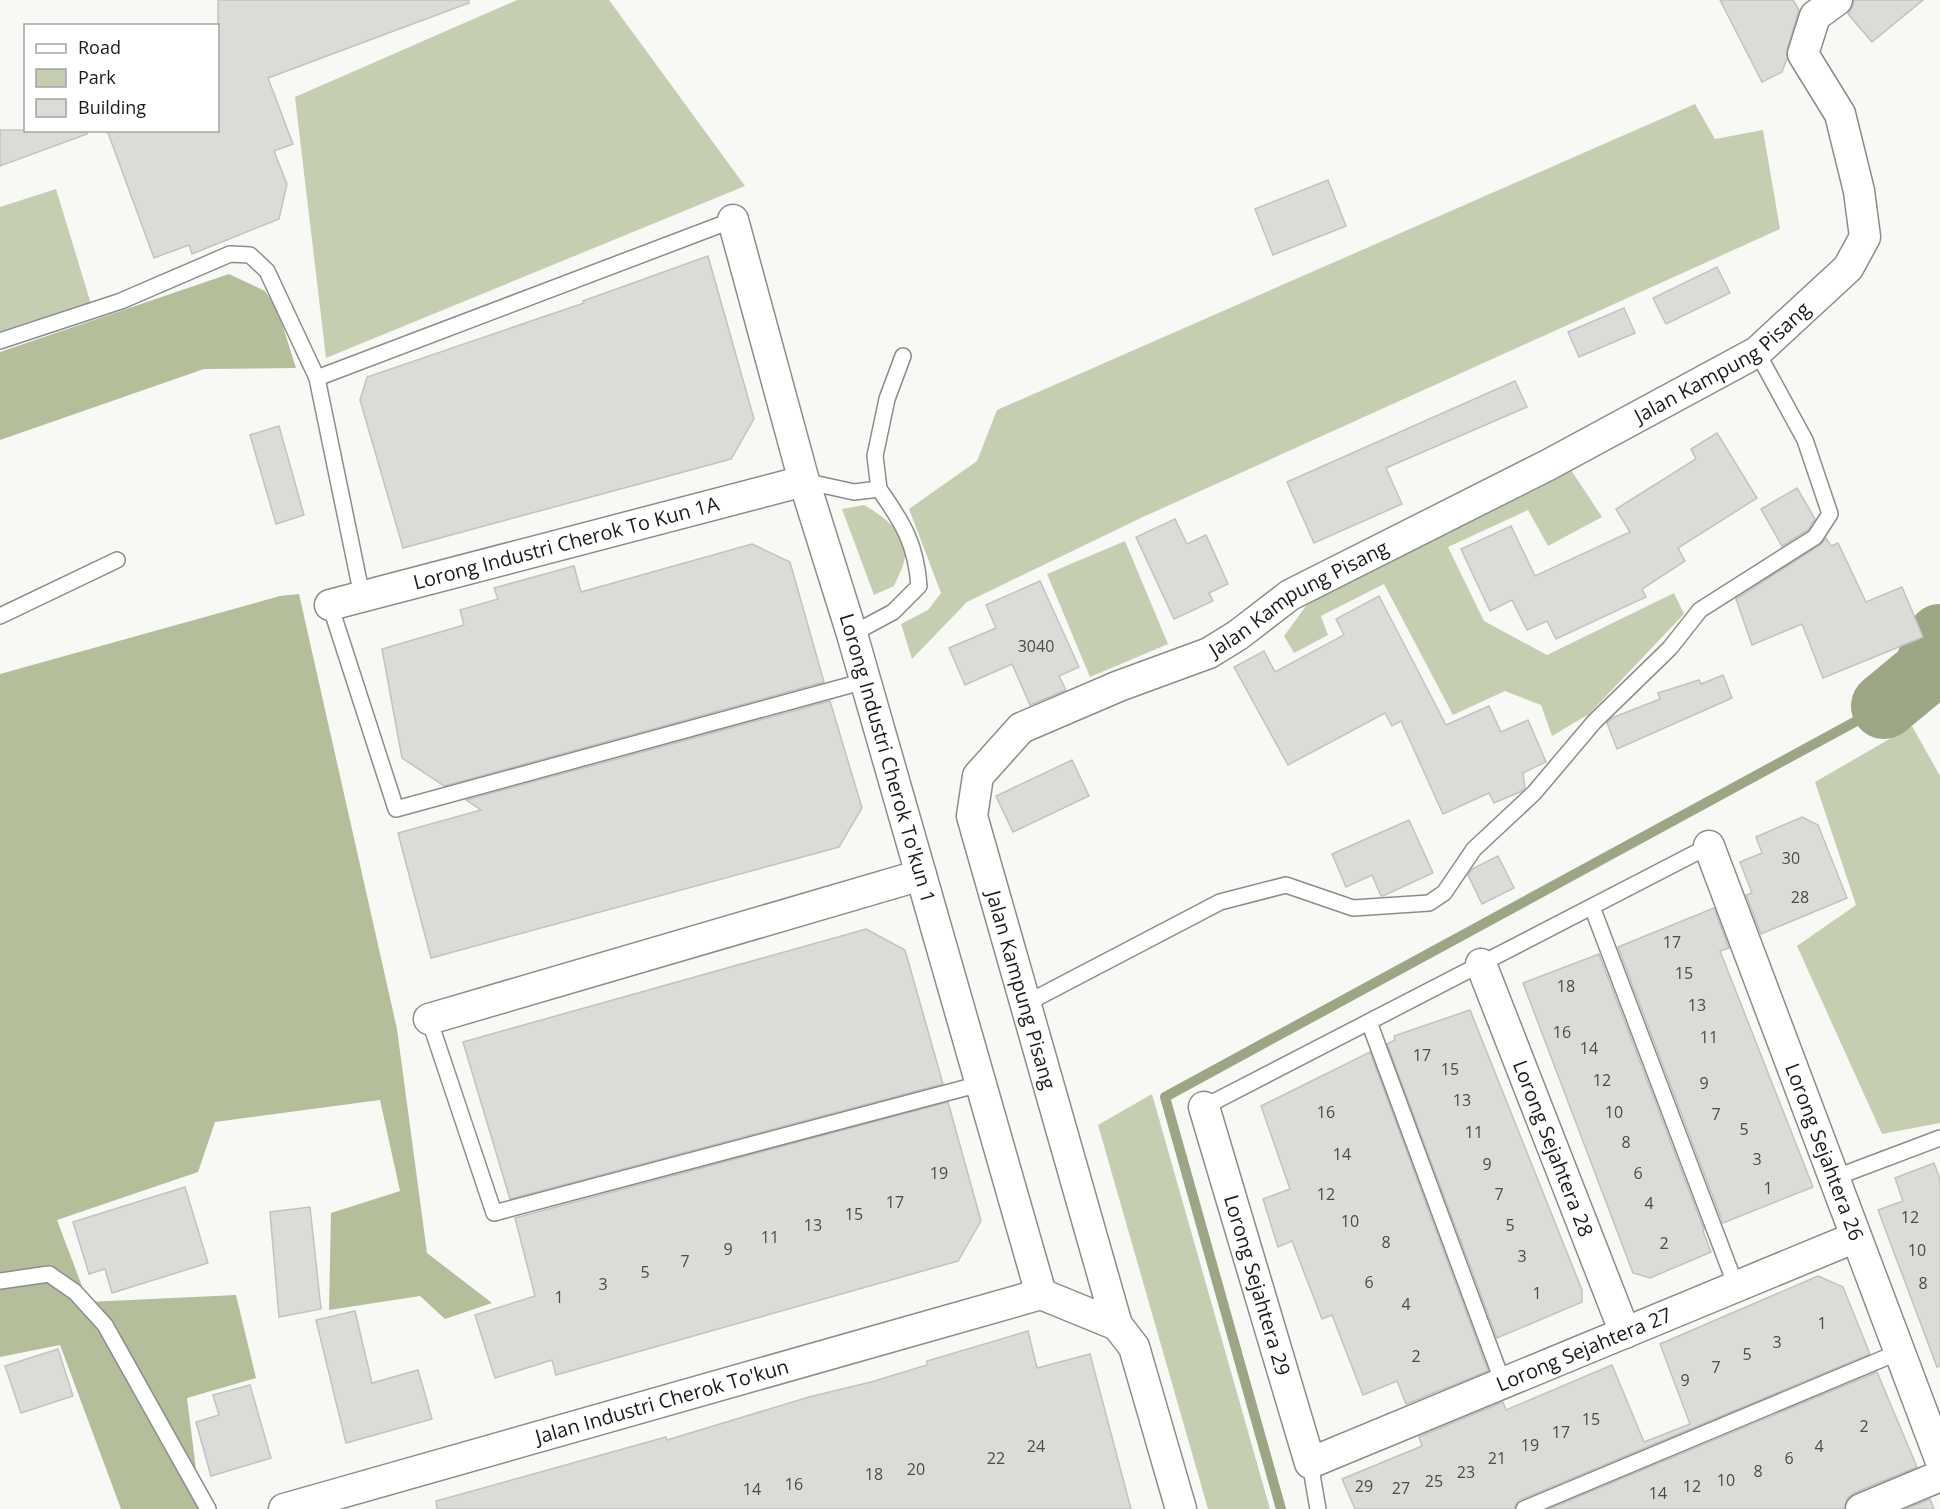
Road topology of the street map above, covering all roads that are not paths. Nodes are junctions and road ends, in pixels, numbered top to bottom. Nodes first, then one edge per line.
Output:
1 (1837, 0) edge
2 (733, 220) joint
3 (0, 341) edge
4 (1757, 352) junction
5 (903, 357) dead end
6 (317, 378) junction
7 (804, 481) junction
8 (879, 489) junction
9 (117, 560) dead end
10 (362, 596) junction
11 (330, 605) joint
12 (0, 616) edge
13 (852, 634) junction
14 (866, 681) junction
15 (1709, 846) joint
16 (921, 875) junction
17 (1592, 907) junction
18 (1481, 964) junction
19 (1025, 1004) junction
20 (429, 1019) joint
21 (1369, 1022) junction
22 (980, 1084) junction
23 (1204, 1107) joint
24 (1940, 1138) edge
25 (1834, 1178) junction
26 (1856, 1237) junction
27 (0, 1281) edge
28 (1736, 1286) junction
29 (1041, 1294) junction
30 (1117, 1325) junction
31 (1625, 1333) junction
32 (1899, 1352) junction
33 (1503, 1383) junction
34 (1940, 1459) edge
35 (1310, 1463) junction
36 (1940, 1476) edge
37 (208, 1509) edge
38 (284, 1509) edge
39 (1181, 1509) edge
40 (1318, 1509) edge
41 (1524, 1509) edge
42 (1861, 1509) edge

1 - 4 street, Jalan Kampung Pisang
2 - 6 lane
2 - 7 street, Lorong Industri Cherok To'kun 1
3 - 6 lane
4 - 19 street, Jalan Kampung Pisang
4 - 19 lane
5 - 8 lane
6 - 10 lane
7 - 8 lane
7 - 10 street, Lorong Industri Cherok To Kun 1A
7 - 13 street, Lorong Industri Cherok To'kun 1
8 - 13 lane
9 - 12 lane
10 - 11 street, Lorong Industri Cherok To Kun 1A
11 - 14 lane
13 - 14 street, Lorong Industri Cherok To'kun 1
14 - 16 street, Lorong Industri Cherok To'kun 1
15 - 17 lane
15 - 25 street, Lorong Sejahtera 26
16 - 20 street
16 - 22 street, Lorong Industri Cherok To'kun 1
17 - 18 lane
17 - 28 lane
18 - 21 lane
18 - 31 street, Lorong Sejahtera 28
19 - 30 street, Jalan Kampung Pisang
20 - 22 lane
21 - 23 lane
21 - 33 lane
22 - 29 street, Lorong Industri Cherok To'kun 1
23 - 35 street, Lorong Sejahtera 29
24 - 25 lane
25 - 26 street, Lorong Sejahtera 26
26 - 28 street, Lorong Sejahtera 27
26 - 32 street, Lorong Sejahtera 26
27 - 37 lane
28 - 31 street, Lorong Sejahtera 27
29 - 30 street
29 - 38 street, Jalan Industri Cherok To'kun
30 - 39 street
31 - 33 street, Lorong Sejahtera 27
32 - 34 street, Lorong Sejahtera 26
32 - 41 lane
33 - 35 street, Lorong Sejahtera 27
35 - 40 lane
36 - 42 street

